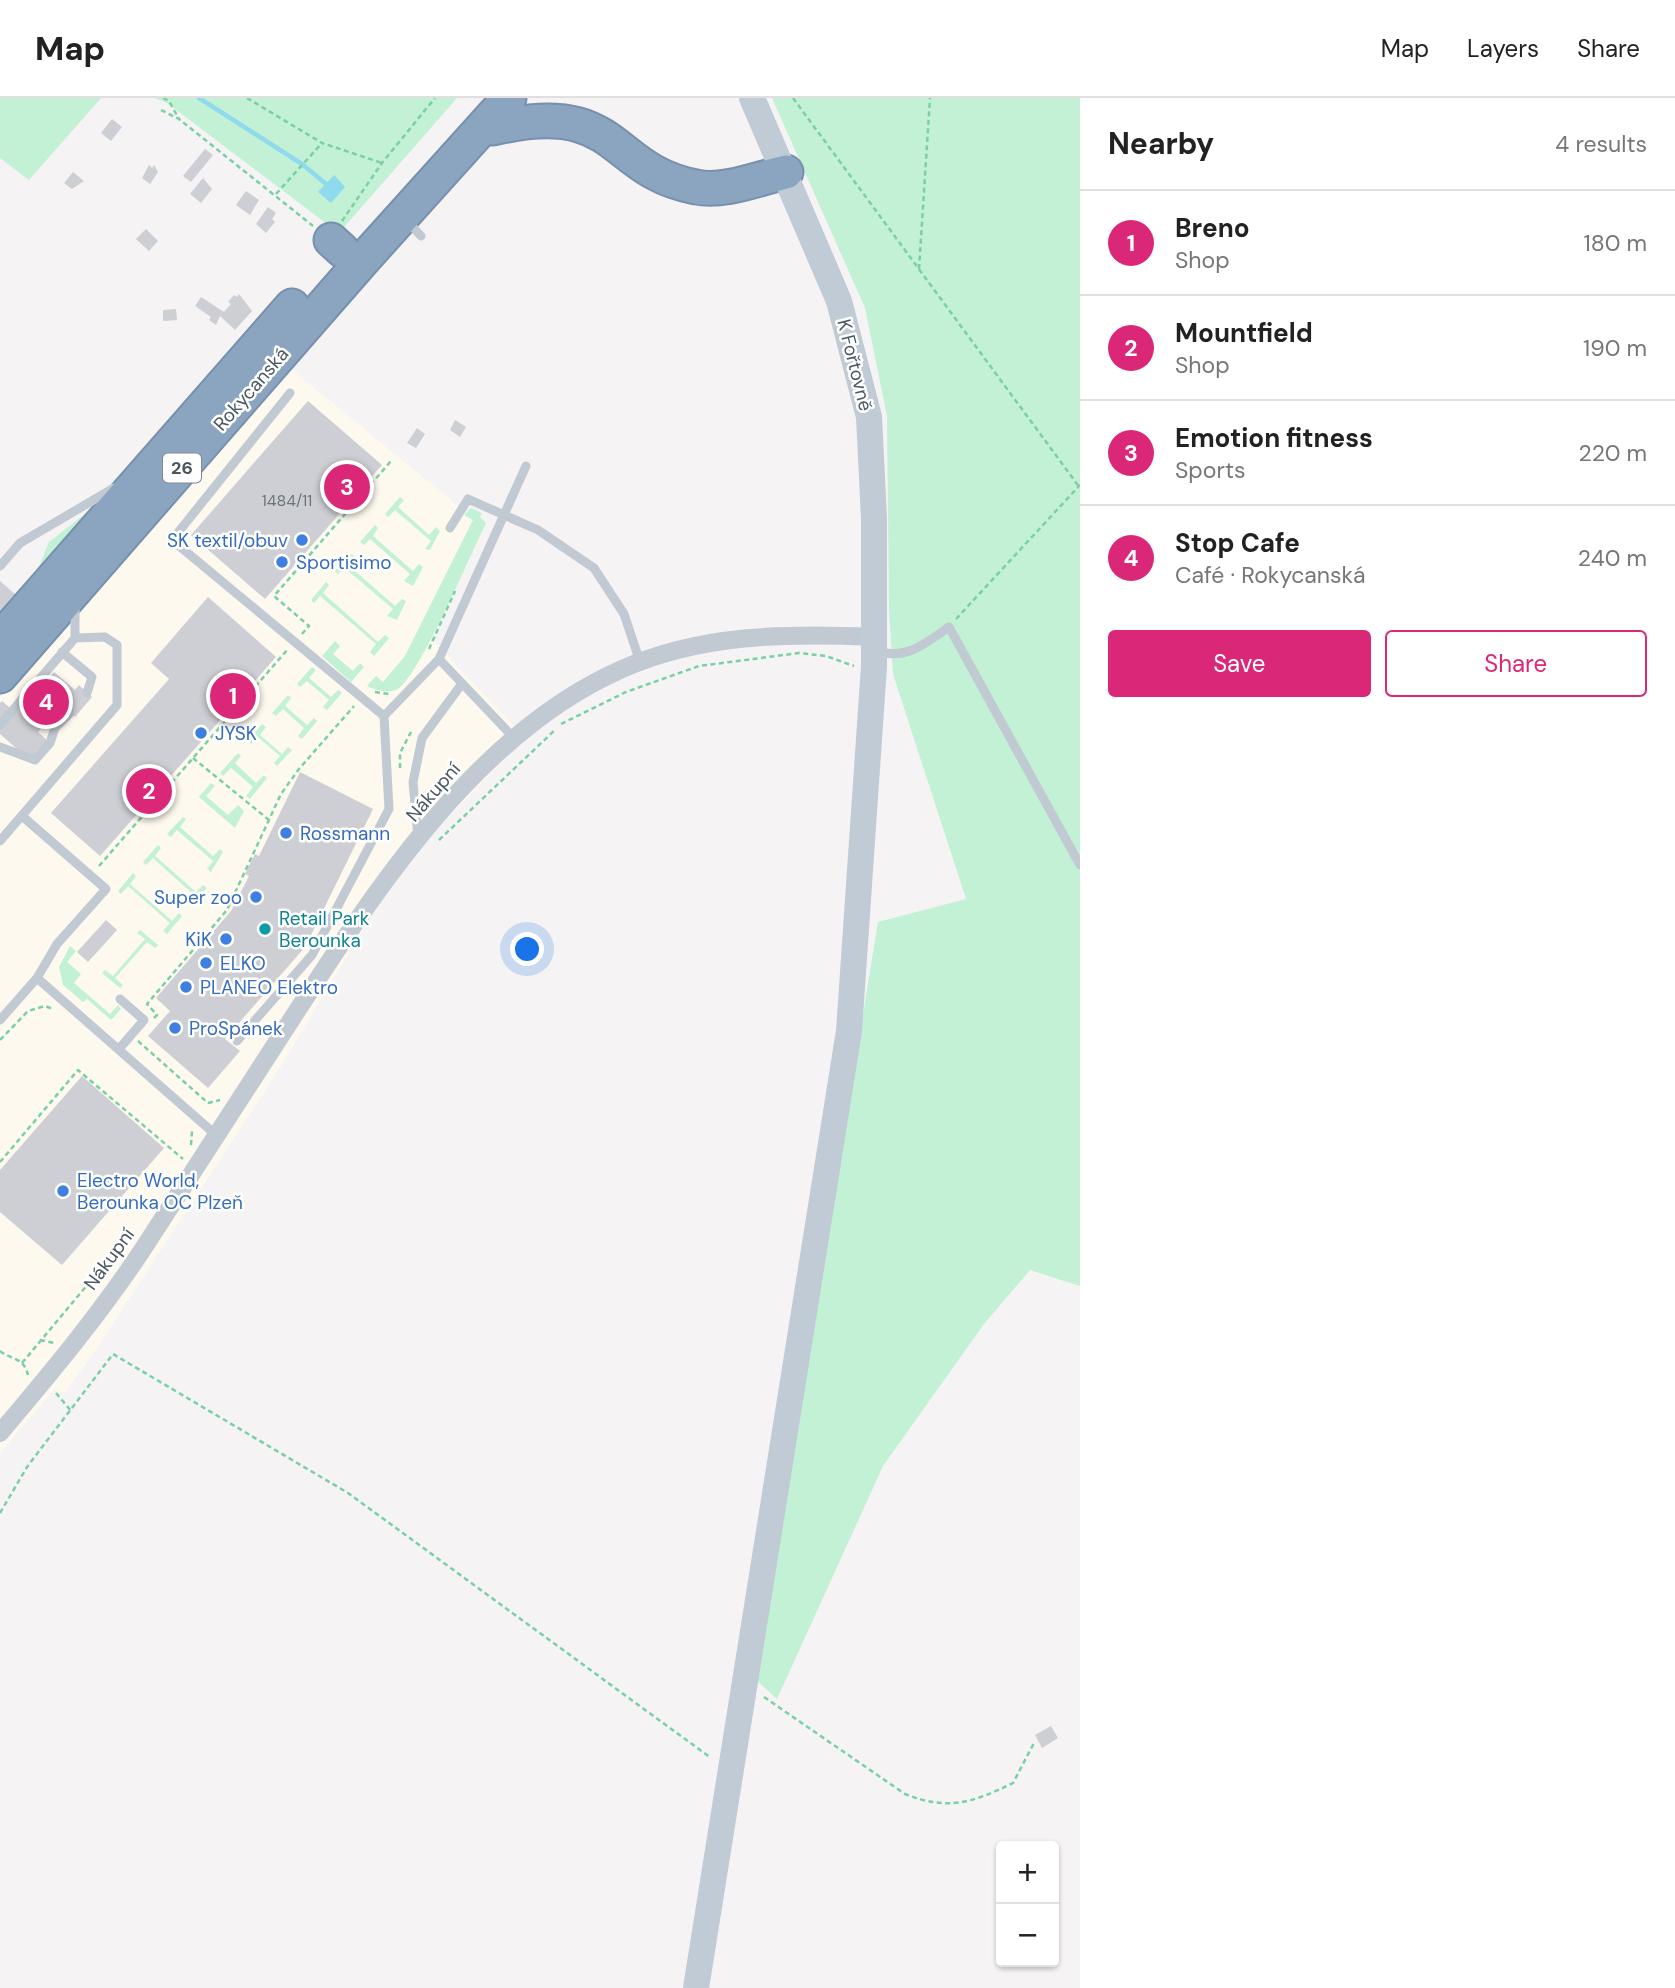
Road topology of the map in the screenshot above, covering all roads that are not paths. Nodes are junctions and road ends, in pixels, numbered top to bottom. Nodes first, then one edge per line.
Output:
1 (478, 98) edge
2 (509, 98) edge
3 (752, 98) edge
4 (630, 117) dead end
5 (463, 149) junction
6 (786, 172) junction
7 (664, 173) junction
8 (345, 250) junction
9 (289, 393) dead end
10 (526, 466) dead end
11 (149, 468) junction
12 (506, 514) junction
13 (450, 528) dead end
14 (0, 566) edge
15 (75, 590) junction
16 (75, 638) junction
17 (0, 639) edge
18 (873, 651) junction
19 (62, 652) junction
20 (439, 659) junction
21 (640, 662) junction
22 (461, 685) junction
23 (11, 688) edge
24 (88, 693) dead end
25 (70, 713) dead end
26 (384, 716) junction
27 (0, 725) edge
28 (55, 728) junction
29 (513, 737) junction
30 (0, 747) edge
31 (22, 816) junction
32 (0, 841) edge
33 (425, 845) junction
34 (1080, 865) edge
35 (37, 978) junction
36 (120, 999) dead end
37 (0, 1020) edge
38 (237, 1041) dead end
39 (119, 1049) junction
40 (216, 1135) junction
41 (0, 1433) edge
42 (696, 1988) edge

1 - 8 highway, 26
2 - 5 highway, 26
3 - 6 street, K Fořtovně
4 - 7 highway
5 - 7 highway
5 - 8 highway, 26
6 - 7 highway
6 - 18 street, K Fořtovně
8 - 11 highway, Rokycanská / 26
8 - 15 highway, Rokycanská / 26
9 - 26 lane
10 - 12 lane
11 - 14 lane
11 - 17 highway, Rokycanská / 26
12 - 13 lane
12 - 20 lane
12 - 21 lane
15 - 16 lane
15 - 23 highway, Rokycanská / 26
16 - 19 lane
16 - 31 lane
18 - 21 street, Nákupní
18 - 34 lane
18 - 42 street, K Fořtovně
19 - 23 lane
19 - 24 lane
20 - 22 lane
20 - 26 lane
21 - 29 street, Nákupní
22 - 29 lane
22 - 33 lane
23 - 27 lane
23 - 28 lane
25 - 28 lane
26 - 38 lane
28 - 30 lane
29 - 33 street, Nákupní
31 - 32 lane
31 - 35 lane
33 - 40 street, Nákupní
35 - 37 lane
35 - 39 lane
36 - 39 lane
39 - 40 lane
40 - 41 street, Nákupní

